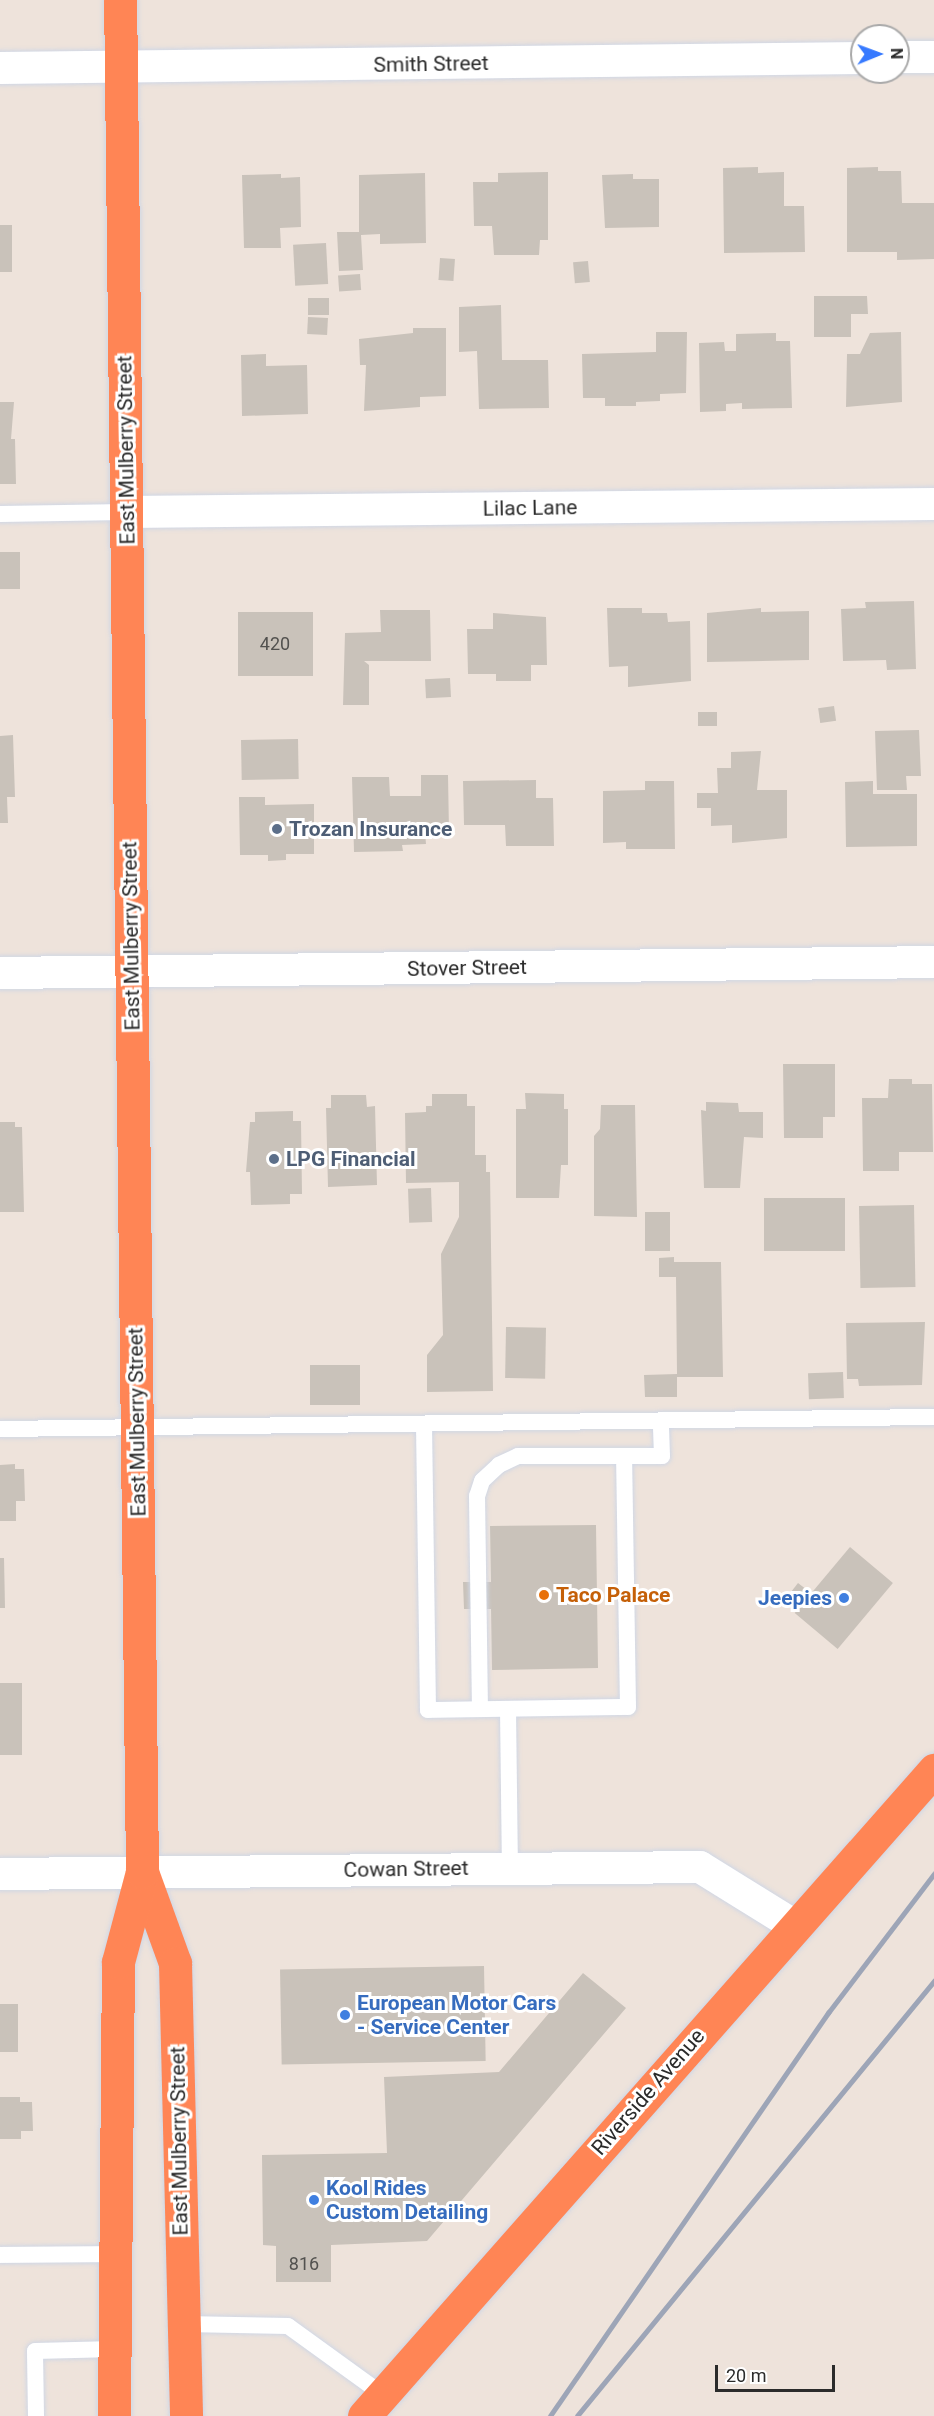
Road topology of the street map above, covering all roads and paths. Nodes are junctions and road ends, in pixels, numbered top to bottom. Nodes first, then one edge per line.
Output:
1 (120, 0) edge
2 (910, 57) edge
3 (934, 57) edge
4 (850, 58) edge
5 (121, 67) junction
6 (0, 68) edge
7 (934, 504) edge
8 (126, 512) junction
9 (0, 514) edge
10 (934, 962) edge
11 (132, 971) junction
12 (0, 973) edge
13 (934, 1417) edge
14 (661, 1422) junction
15 (424, 1425) junction
16 (137, 1428) junction
17 (0, 1429) edge
18 (624, 1456) junction
19 (480, 1708) junction
20 (508, 1708) junction
21 (934, 1770) edge
22 (510, 1868) junction
23 (142, 1872) junction
24 (0, 1874) edge
25 (795, 1926) junction
26 (116, 2254) junction
27 (0, 2255) edge
28 (184, 2324) junction
29 (115, 2349) junction
30 (373, 2405) edge
31 (36, 2416) edge
32 (114, 2416) edge
33 (186, 2416) edge

1 - 5 highway, East Mulberry Street
2 - 3 street
4 - 5 street, Smith Street
5 - 6 street, Smith Street
5 - 8 highway, East Mulberry Street
7 - 8 street, Lilac Lane
8 - 9 lane
8 - 11 highway, East Mulberry Street
10 - 11 street, Stover Street
11 - 12 street, Stover Street
11 - 16 highway, East Mulberry Street
13 - 14 lane
14 - 15 lane
14 - 18 lane
15 - 16 lane
15 - 19 lane
16 - 17 lane
16 - 23 highway, East Mulberry Street
18 - 19 lane
18 - 20 lane
19 - 20 lane
20 - 22 lane
21 - 25 highway, Riverside Avenue
22 - 23 street, Cowan Street
22 - 25 street, Cowan Street
23 - 24 street, Cowan Street
23 - 26 highway, East Mulberry Street
23 - 28 highway, East Mulberry Street
25 - 30 highway, Riverside Avenue
26 - 27 lane
26 - 29 highway, East Mulberry Street
28 - 30 lane
28 - 33 highway, East Mulberry Street
29 - 31 lane
29 - 32 highway, East Mulberry Street

